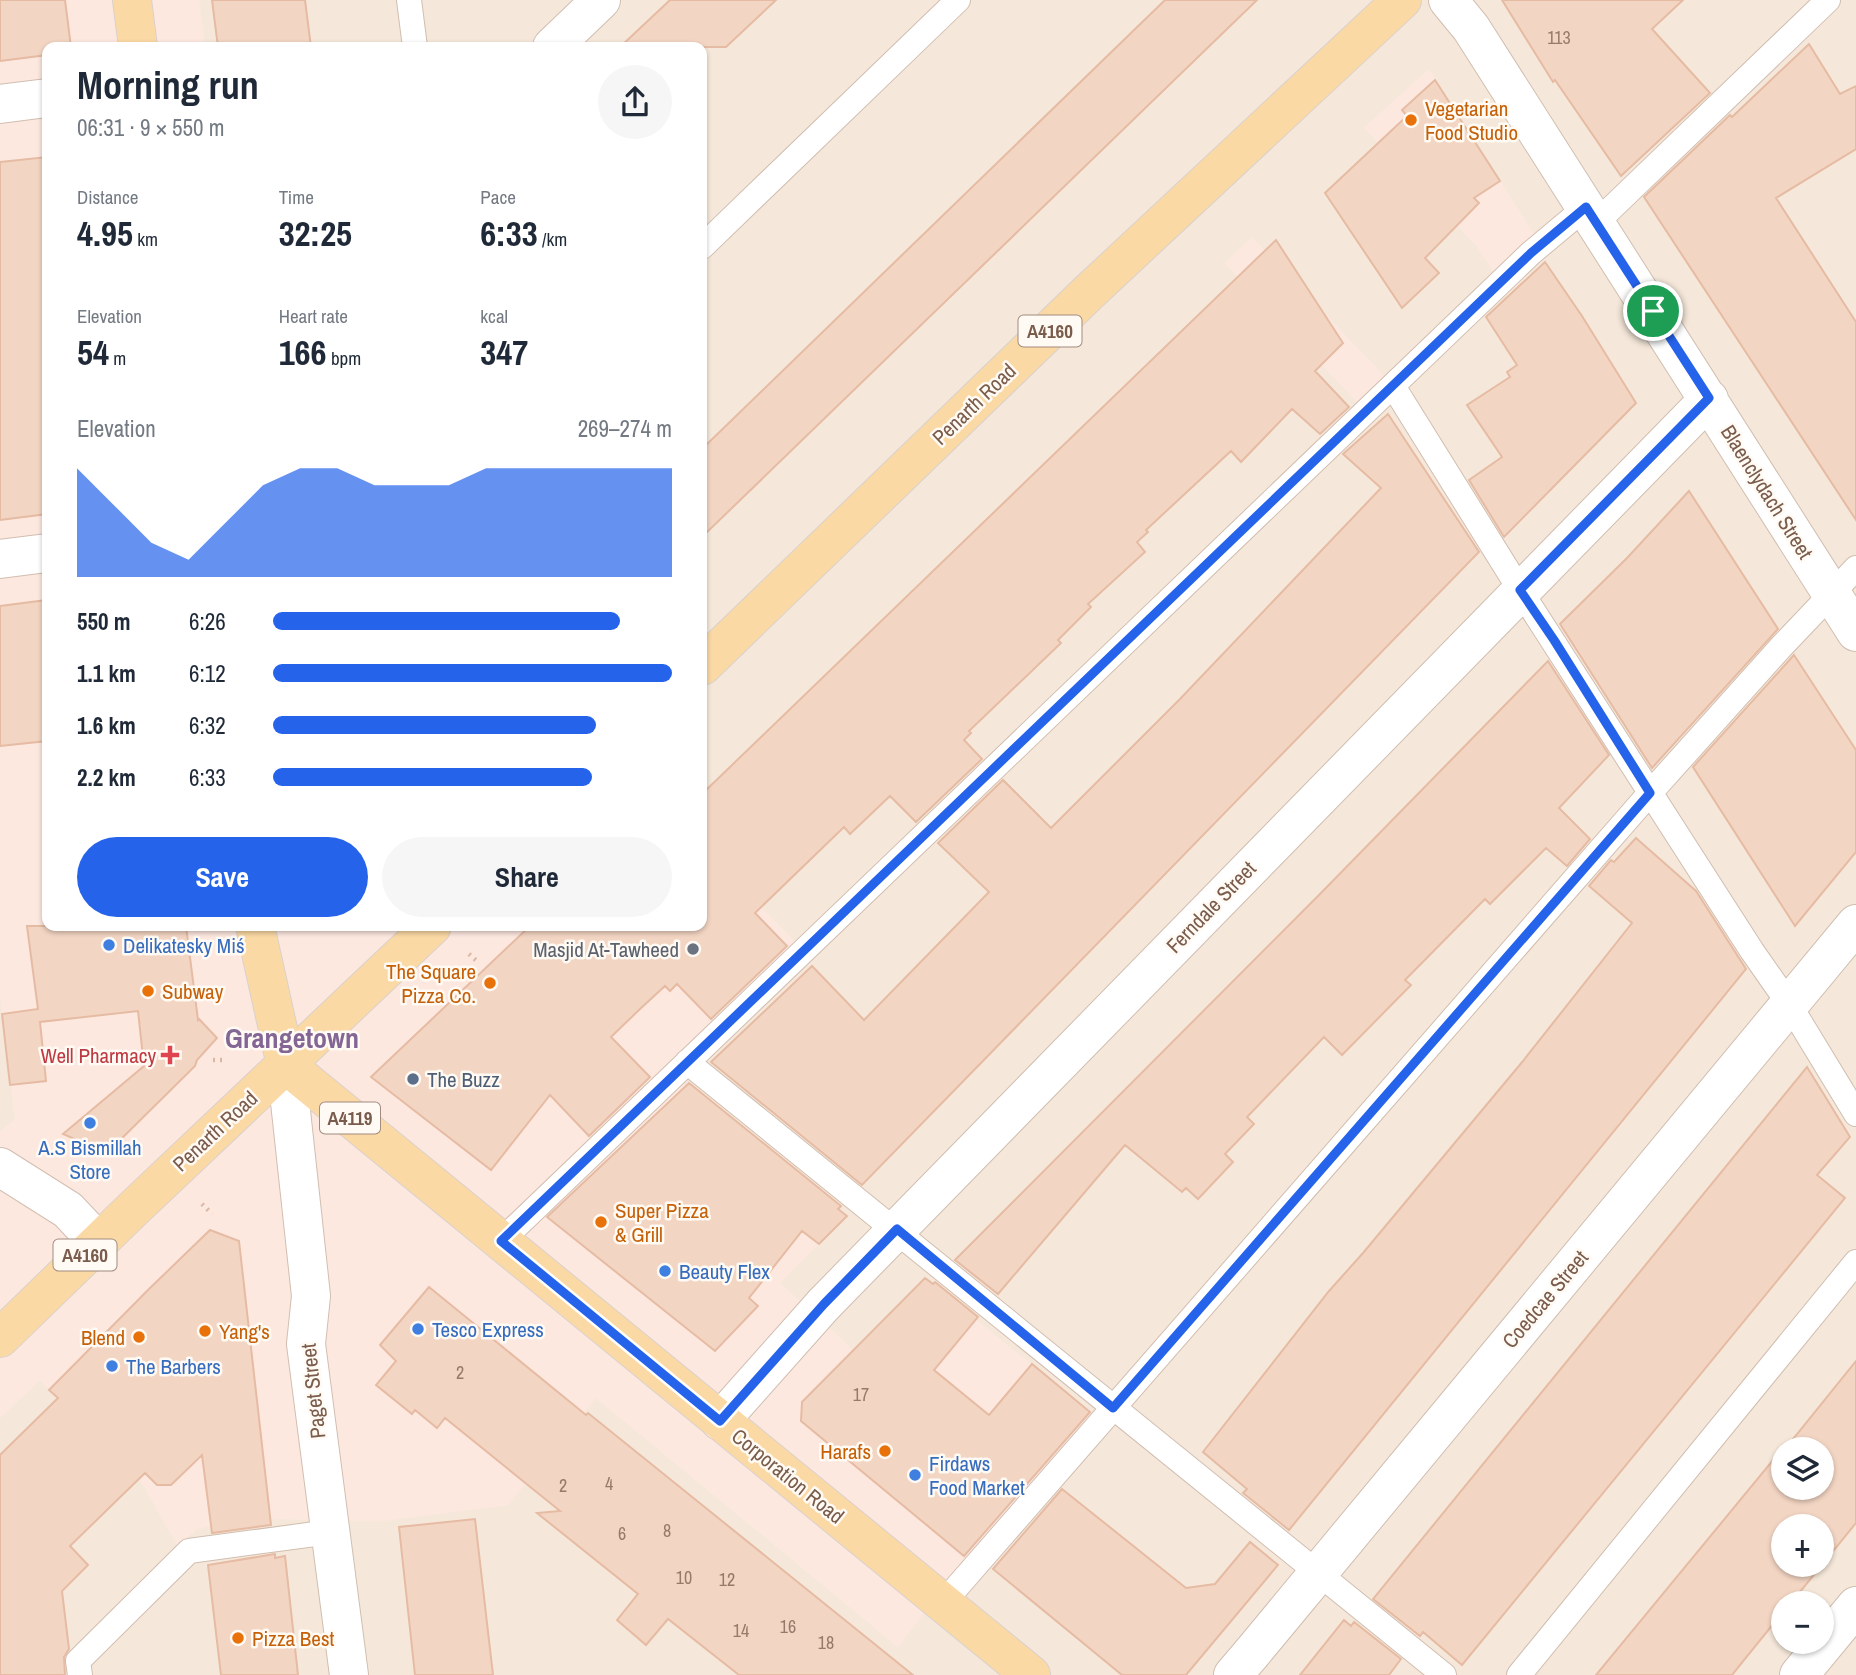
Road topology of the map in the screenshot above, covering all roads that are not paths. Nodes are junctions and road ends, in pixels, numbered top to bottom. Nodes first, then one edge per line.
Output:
1 (132, 0) edge
2 (409, 0) edge
3 (601, 0) edge
4 (958, 0) edge
5 (1402, 0) edge
6 (1448, 0) edge
7 (1828, 0) edge
8 (137, 42) edge
9 (414, 42) edge
10 (556, 42) edge
11 (42, 99) edge
12 (0, 104) edge
13 (1591, 215) junction
14 (707, 242) edge
15 (1393, 386) junction
16 (1709, 398) junction
17 (42, 554) edge
18 (0, 559) edge
19 (1844, 581) edge
20 (1520, 590) junction
21 (1856, 632) edge
22 (707, 661) edge
23 (1650, 793) junction
24 (1856, 924) edge
25 (256, 931) edge
26 (427, 931) edge
27 (1789, 1004) junction
28 (687, 1062) junction
29 (286, 1065) junction
30 (1856, 1114) edge
31 (0, 1167) edge
32 (897, 1229) junction
33 (501, 1241) junction
34 (98, 1242) junction
35 (1856, 1262) edge
36 (0, 1339) edge
37 (1113, 1408) junction
38 (720, 1421) junction
39 (330, 1532) junction
40 (1318, 1572) junction
41 (943, 1603) junction
42 (1856, 1606) edge
43 (1242, 1664) edge
44 (80, 1675) edge
45 (349, 1675) edge
46 (1031, 1675) edge
47 (1444, 1675) edge
48 (1519, 1675) edge
49 (1799, 1675) edge

1 - 8 main road
2 - 9 lane
3 - 10 street
4 - 14 lane
5 - 22 main road, Penarth Road / A4160
6 - 13 street, Blaenclydach Street
7 - 13 lane
11 - 12 street
13 - 15 lane
13 - 16 street, Blaenclydach Street
15 - 20 lane
15 - 28 lane
16 - 19 street, Blaenclydach Street
16 - 20 street, Ferndale Street
17 - 18 street
19 - 21 street, Blaenclydach Street
19 - 23 lane
20 - 23 lane
20 - 32 street, Ferndale Street
23 - 27 lane
23 - 37 lane
24 - 27 street, Coedcae Street
25 - 29 main road
26 - 29 main road, Penarth Road / A4160
27 - 30 lane
27 - 40 street, Coedcae Street
28 - 32 lane
28 - 33 lane
29 - 33 main road, Corporation Road / A4119
29 - 34 main road, Penarth Road / A4160
29 - 39 street, Paget Street
31 - 34 street
32 - 37 lane
32 - 38 street, Ferndale Street
33 - 38 main road, Corporation Road / A4119
34 - 36 main road, Penarth Road / A4160
35 - 48 lane
37 - 40 lane
37 - 41 lane
38 - 41 main road, Corporation Road / A4119
39 - 44 lane
39 - 45 street, Paget Street
40 - 43 street, Coedcae Street
40 - 47 lane
41 - 46 main road, Corporation Road / A4119
42 - 49 street

